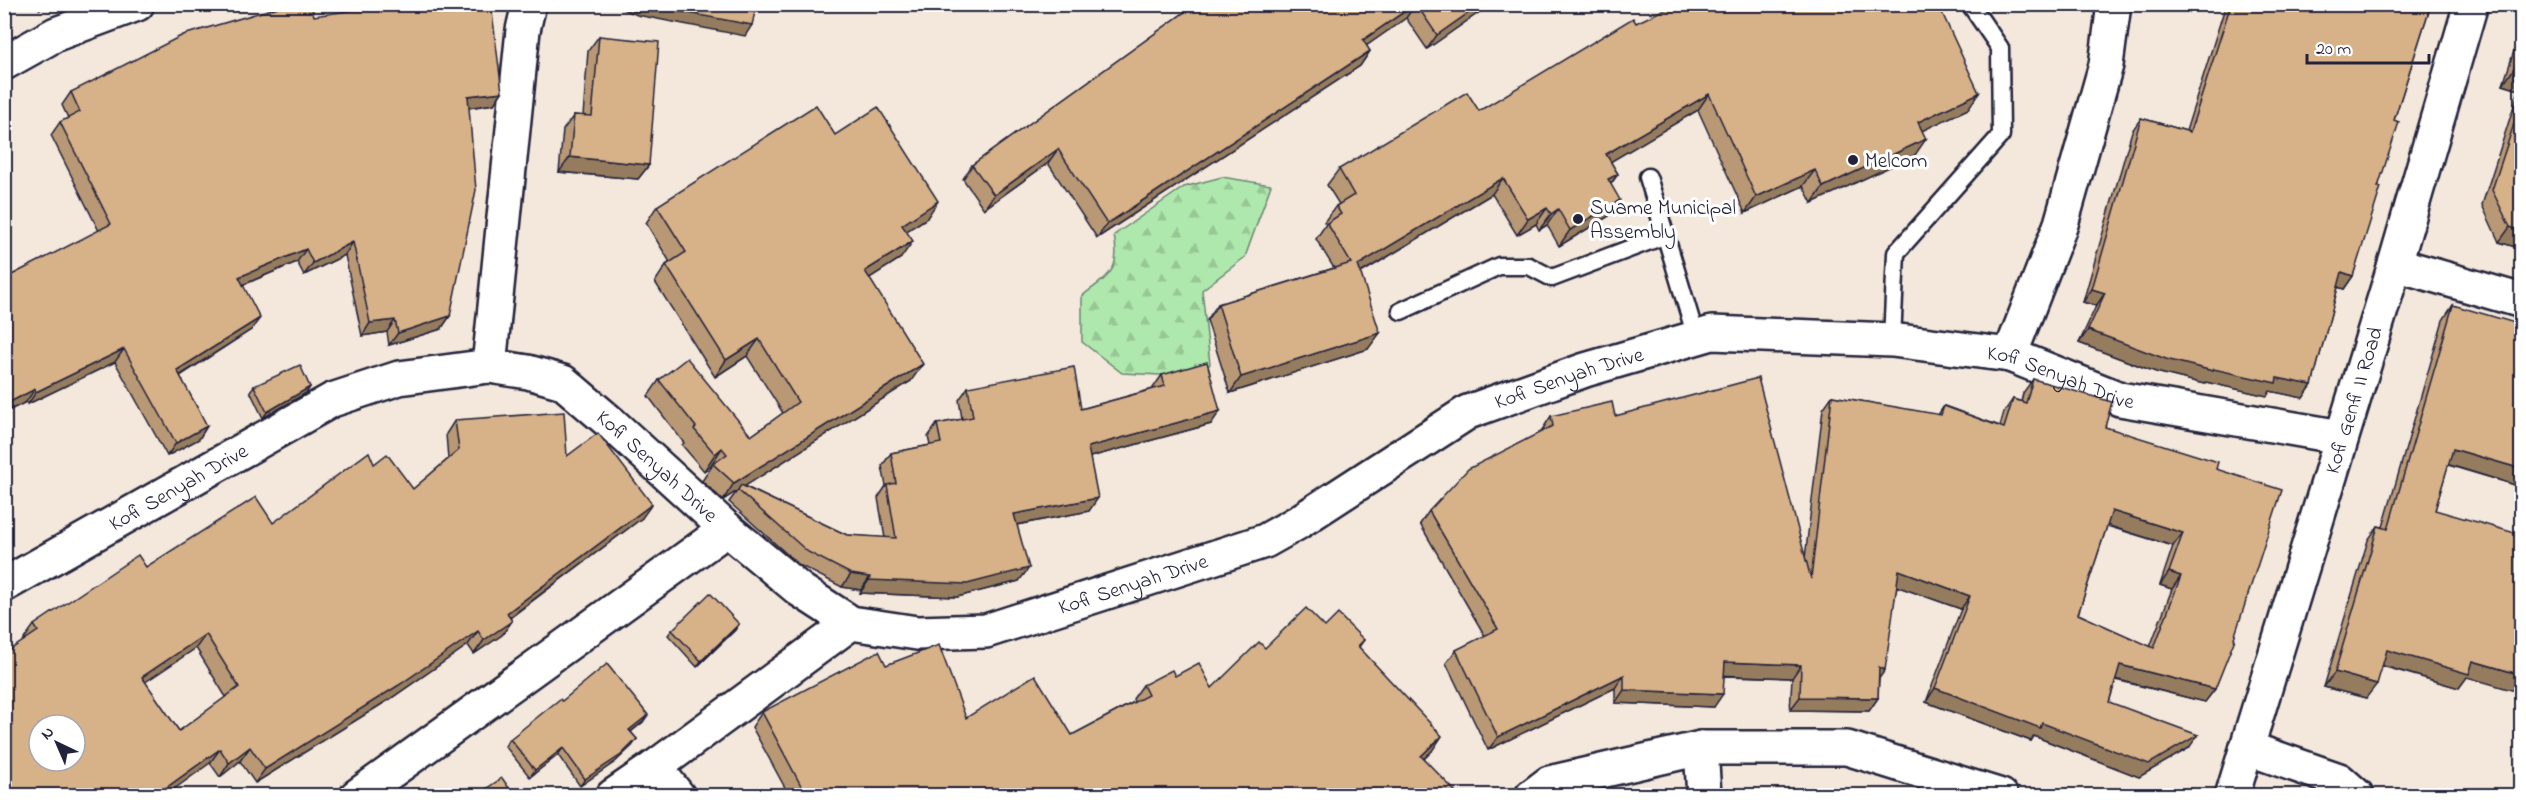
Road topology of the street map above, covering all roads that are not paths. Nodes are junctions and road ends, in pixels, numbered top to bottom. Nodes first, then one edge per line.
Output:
1 (137, 4) edge
2 (529, 4) edge
3 (1971, 4) edge
4 (2114, 4) edge
5 (2471, 4) edge
6 (4, 63) edge
7 (1648, 177) dead end
8 (1666, 235) junction
9 (2395, 264) junction
10 (2522, 301) edge
11 (1401, 311) dead end
12 (1696, 337) junction
13 (1892, 340) junction
14 (2010, 355) junction
15 (489, 366) junction
16 (2341, 437) junction
17 (727, 529) junction
18 (4, 585) edge
19 (851, 623) junction
20 (1701, 748) junction
21 (2247, 748) junction
22 (655, 767) junction
23 (357, 795) edge
24 (613, 795) edge
25 (678, 795) edge
26 (1532, 795) edge
27 (1704, 795) edge
28 (2001, 795) edge
29 (2232, 795) edge
30 (2357, 795) edge

1 - 6 street
2 - 15 street
3 - 13 lane
4 - 14 street
5 - 9 street, Kofi Genfi II Road
7 - 8 lane
8 - 11 lane
8 - 12 lane
9 - 10 street
9 - 16 street, Kofi Genfi II Road
12 - 13 street, Kofi Senyah Drive
12 - 19 street, Kofi Senyah Drive
13 - 14 street, Kofi Senyah Drive
14 - 16 street, Kofi Senyah Drive
15 - 17 street, Kofi Senyah Drive
15 - 18 street, Kofi Senyah Drive
16 - 21 street, Kofi Genfi II Road
17 - 19 street, Kofi Senyah Drive
17 - 23 street
19 - 22 street
20 - 26 street
20 - 27 street
20 - 28 street
21 - 29 street, Kofi Genfi II Road
21 - 30 street
22 - 24 street
22 - 25 street

